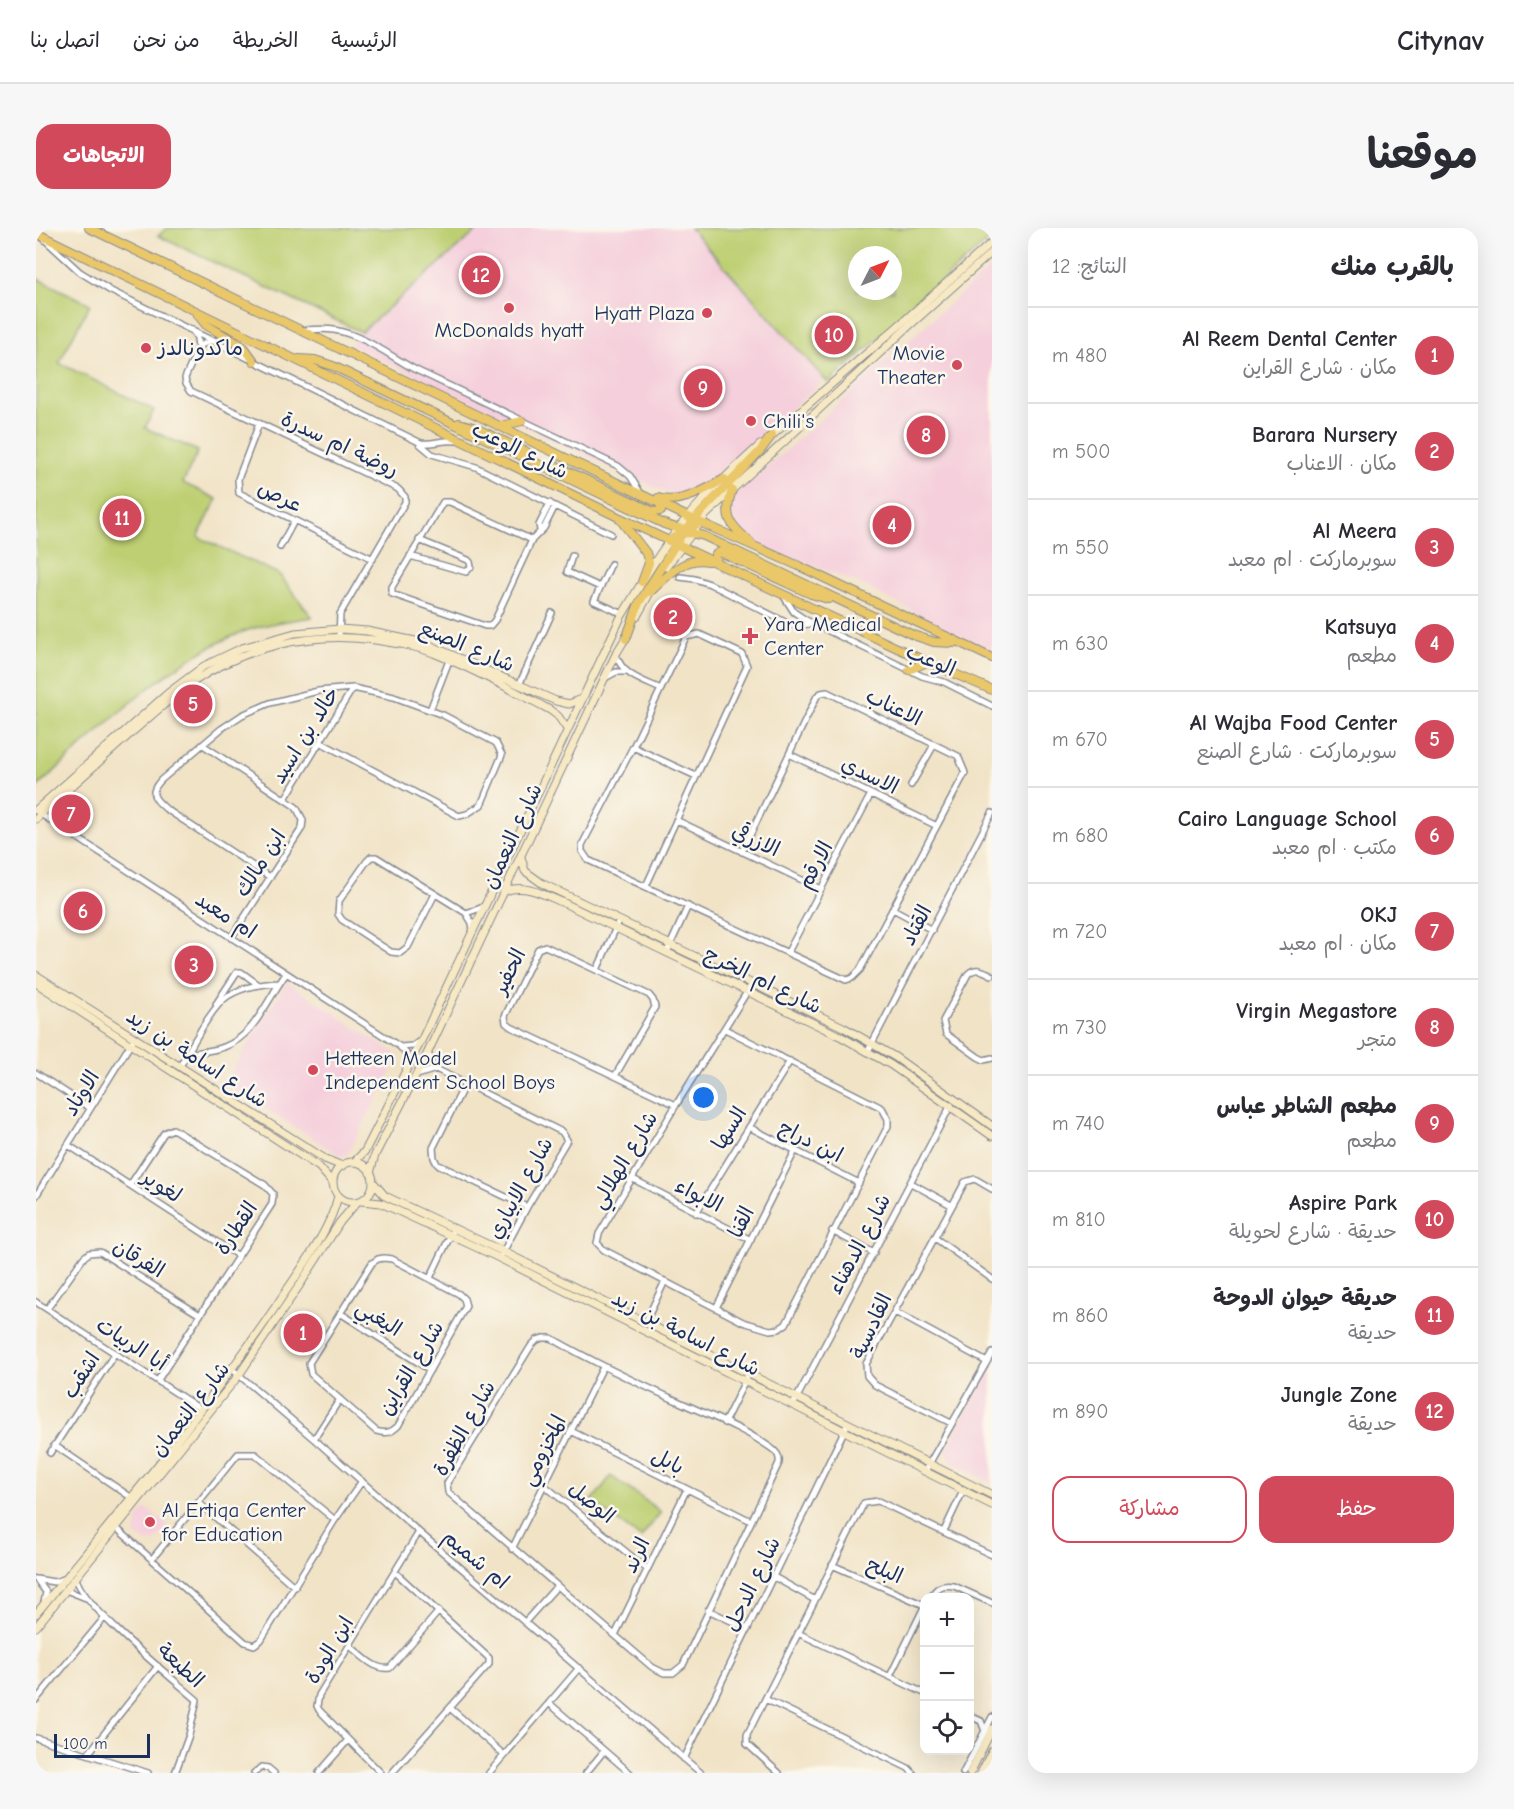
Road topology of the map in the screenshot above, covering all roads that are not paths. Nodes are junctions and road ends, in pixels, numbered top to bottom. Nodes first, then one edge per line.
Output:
1 (89, 228) edge
2 (38, 234) edge
3 (992, 242) edge
4 (992, 252) edge
5 (979, 258) junction
6 (986, 270) dead end
7 (195, 312) junction
8 (291, 327) junction
9 (191, 329) junction
10 (214, 340) junction
11 (198, 348) junction
12 (861, 357) junction
13 (296, 359) junction
14 (254, 361) junction
15 (868, 365) junction
16 (522, 421) junction
17 (448, 423) junction
18 (259, 424) junction
19 (501, 426) junction
20 (772, 435) junction
21 (416, 441) junction
22 (464, 442) junction
23 (435, 443) junction
24 (441, 458) junction
25 (724, 479) junction
26 (732, 489) junction
27 (640, 492) junction
28 (661, 503) junction
29 (553, 505) junction
30 (616, 516) junction
31 (294, 520) junction
32 (694, 520) junction
33 (685, 531) junction
34 (611, 534) dead end
35 (419, 540) junction
36 (532, 540) junction
37 (676, 544) junction
38 (280, 548) dead end
39 (757, 548) junction
40 (410, 556) junction
41 (572, 556) dead end
42 (373, 559) junction
43 (717, 563) junction
44 (611, 564) dead end
45 (680, 577) dead end
46 (642, 582) junction
47 (600, 587) junction
48 (650, 592) junction
49 (782, 594) junction
50 (837, 599) junction
51 (794, 612) junction
52 (552, 614) dead end
53 (623, 614) junction
54 (783, 619) junction
55 (814, 624) junction
56 (339, 633) junction
57 (626, 639) junction
58 (957, 643) junction
59 (616, 654) junction
60 (450, 657) junction
61 (992, 658) edge
62 (927, 662) junction
63 (909, 670) junction
64 (626, 672) junction
65 (605, 678) junction
66 (519, 686) junction
67 (353, 688) junction
68 (661, 689) junction
69 (992, 690) edge
70 (181, 691) junction
71 (582, 699) junction
72 (189, 700) dead end
73 (992, 706) edge
74 (430, 710) junction
75 (567, 729) junction
76 (320, 742) junction
77 (203, 745) junction
78 (934, 745) junction
79 (633, 747) junction
80 (789, 754) junction
81 (696, 776) junction
82 (911, 785) dead end
83 (871, 794) junction
84 (285, 799) junction
85 (992, 813) edge
86 (37, 814) edge
87 (676, 820) junction
88 (937, 826) junction
89 (742, 852) junction
90 (520, 857) junction
91 (270, 877) junction
92 (646, 886) junction
93 (821, 889) junction
94 (505, 891) junction
95 (435, 894) junction
96 (486, 903) junction
97 (688, 906) junction
98 (893, 909) junction
99 (466, 913) junction
100 (617, 924) junction
101 (473, 930) junction
102 (932, 930) junction
103 (231, 938) junction
104 (668, 949) junction
105 (788, 952) junction
106 (597, 970) junction
107 (286, 974) junction
108 (36, 975) edge
109 (992, 975) edge
110 (36, 983) edge
111 (279, 983) junction
112 (259, 985) junction
113 (750, 988) junction
114 (215, 1009) junction
115 (725, 1029) junction
116 (423, 1037) junction
117 (133, 1041) junction
118 (872, 1043) junction
119 (399, 1046) junction
120 (868, 1051) junction
121 (428, 1052) junction
122 (188, 1054) junction
123 (992, 1058) edge
124 (790, 1061) junction
125 (180, 1066) junction
126 (408, 1068) junction
127 (436, 1069) junction
128 (36, 1073) edge
129 (417, 1075) junction
130 (615, 1076) junction
131 (465, 1084) junction
132 (952, 1102) junction
133 (676, 1105) junction
134 (90, 1108) junction
135 (992, 1126) edge
136 (749, 1127) junction
137 (992, 1136) edge
138 (68, 1145) junction
139 (795, 1151) junction
140 (354, 1162) junction
141 (342, 1166) junction
142 (370, 1173) junction
143 (633, 1179) junction
144 (373, 1182) junction
145 (333, 1183) junction
146 (859, 1183) junction
147 (911, 1183) junction
148 (130, 1185) junction
149 (992, 1189) edge
150 (36, 1196) edge
151 (338, 1196) junction
152 (359, 1201) junction
153 (951, 1205) junction
154 (527, 1207) junction
155 (696, 1213) junction
156 (452, 1232) junction
157 (832, 1232) junction
158 (934, 1238) junction
159 (751, 1240) junction
160 (874, 1253) junction
161 (237, 1255) junction
162 (502, 1255) junction
163 (430, 1278) junction
164 (992, 1279) edge
165 (664, 1281) junction
166 (36, 1302) edge
167 (716, 1308) junction
168 (47, 1309) junction
169 (895, 1312) junction
170 (340, 1314) junction
171 (200, 1315) junction
172 (643, 1326) junction
173 (115, 1353) junction
174 (992, 1353) edge
175 (987, 1362) junction
176 (603, 1367) junction
177 (232, 1369) junction
178 (430, 1370) junction
179 (749, 1373) junction
180 (238, 1375) junction
181 (158, 1380) junction
182 (745, 1382) junction
183 (797, 1397) junction
184 (340, 1399) junction
185 (793, 1405) junction
186 (205, 1412) junction
187 (848, 1422) junction
188 (724, 1423) junction
189 (951, 1423) junction
190 (571, 1431) junction
191 (844, 1431) junction
192 (314, 1438) junction
193 (54, 1445) junction
194 (50, 1453) dead end
195 (927, 1467) junction
196 (362, 1481) junction
197 (967, 1483) junction
198 (544, 1485) junction
199 (687, 1489) junction
200 (963, 1491) junction
201 (992, 1495) edge
202 (136, 1499) junction
203 (199, 1503) junction
204 (992, 1505) edge
205 (335, 1520) junction
206 (751, 1521) junction
207 (114, 1526) junction
208 (944, 1531) junction
209 (419, 1532) junction
210 (512, 1549) junction
211 (992, 1555) edge
212 (152, 1559) junction
213 (832, 1565) junction
214 (647, 1569) junction
215 (395, 1572) junction
216 (68, 1576) junction
217 (76, 1578) junction
218 (774, 1578) junction
219 (36, 1579) edge
220 (556, 1586) junction
221 (295, 1587) junction
222 (66, 1590) junction
223 (934, 1593) edge
224 (970, 1593) edge
225 (974, 1595) edge
226 (90, 1600) junction
227 (815, 1600) junction
228 (992, 1603) edge
229 (920, 1604) edge
230 (44, 1605) junction
231 (708, 1610) junction
232 (439, 1611) junction
233 (36, 1614) edge
234 (920, 1614) edge
235 (105, 1617) junction
236 (525, 1622) junction
237 (36, 1627) edge
238 (748, 1629) junction
239 (798, 1633) junction
240 (615, 1635) junction
241 (350, 1646) junction
242 (158, 1666) junction
243 (579, 1668) junction
244 (890, 1676) junction
245 (920, 1691) edge
246 (765, 1699) junction
247 (36, 1700) edge
248 (549, 1703) junction
249 (450, 1708) junction
250 (992, 1717) edge
251 (974, 1718) edge
252 (981, 1721) junction
253 (988, 1730) edge
254 (36, 1738) edge
255 (348, 1740) junction
256 (604, 1751) junction
257 (992, 1751) edge
258 (88, 1754) junction
259 (504, 1755) junction
260 (684, 1759) junction
261 (148, 1773) edge
262 (175, 1773) edge
263 (254, 1773) edge
264 (274, 1773) edge
265 (319, 1773) edge
266 (381, 1773) edge
267 (392, 1773) edge
268 (489, 1773) edge
269 (586, 1773) edge
270 (630, 1773) edge
271 (701, 1773) edge
272 (779, 1773) edge
273 (913, 1773) edge
274 (963, 1773) edge
275 (970, 1773) edge
276 (981, 1773) edge

1 - 8 main road, شارع الوعب
2 - 7 main road, شارع الوعب
2 - 9 street
3 - 5 street
4 - 5 street
5 - 6 street
5 - 12 street
5 - 15 street
7 - 13 main road, شارع الوعب
7 - 14 main road
8 - 16 street, شارع الوعب
8 - 19 main road, شارع الوعب
9 - 10 street
9 - 11 street
10 - 11 street
10 - 14 street
11 - 18 street, روضة ام سدرة
12 - 15 street
12 - 20 street
13 - 17 main road
13 - 22 main road, شارع الوعب
14 - 21 street
15 - 26 street
16 - 19 main road
16 - 27 street, شارع الوعب
17 - 28 main road
17 - 33 main road
18 - 31 street, عرص
18 - 42 street, روضة ام سدرة
19 - 27 main road, شارع الوعب
20 - 25 street
20 - 32 main road
21 - 23 street
21 - 24 street
22 - 23 street
22 - 30 main road, شارع الوعب
23 - 24 street
24 - 29 street
25 - 27 main road
25 - 32 street
26 - 32 street
26 - 39 main road
27 - 28 main road, شارع الوعب
28 - 32 main road, شارع الوعب
29 - 34 street
29 - 36 street
30 - 37 main road, شارع الوعب
30 - 46 main road
31 - 38 street
31 - 42 street, عرص
32 - 33 main road
32 - 39 main road, شارع الوعب
33 - 37 main road
33 - 50 main road
35 - 36 street
35 - 40 street
35 - 40 street
36 - 40 street
37 - 43 main road, شارع الوعب
37 - 46 street, شارع النعمان
37 - 48 street, شارع النعمان
37 - 57 main road
39 - 58 main road, شارع الوعب
41 - 47 street
42 - 56 street, روضة ام سدرة
43 - 48 main road
43 - 49 main road, شارع الوعب
43 - 50 main road
44 - 47 street
45 - 54 street
46 - 53 street, شارع النعمان
47 - 53 street
48 - 57 street, شارع النعمان
49 - 51 street, الوعب
49 - 62 main road, شارع الوعب
50 - 58 main road
51 - 54 street
51 - 55 street, الوعب
52 - 66 street
53 - 71 street, شارع النعمان
54 - 55 street
55 - 63 street, الوعب
56 - 60 street, شارع الصنع
56 - 70 street, شارع الصنع
56 - 86 street, شارع الصنع
57 - 59 street, شارع النعمان
58 - 61 main road, شارع الوعب
59 - 64 street
59 - 65 street, شارع النعمان
60 - 66 street, شارع الصنع
60 - 74 street
60 - 75 street, شارع الصنع
62 - 63 main road
62 - 69 main road, شارع الوعب
63 - 73 street, الوعب
64 - 65 street
64 - 68 street
65 - 90 street, شارع النعمان
66 - 71 street, شارع الصنع
67 - 74 street
67 - 76 street, خالد بن اسيد
67 - 77 street
68 - 79 street, الاعناب
68 - 81 street, الاعناب
70 - 72 street
70 - 86 street, شارع الصنع
71 - 75 street, شارع النعمان
74 - 76 street
75 - 96 street, شارع النعمان
76 - 84 street, خالد بن اسيد
77 - 84 street, ابن مالك
77 - 91 street
78 - 80 street, الاعناب
78 - 82 street
78 - 88 street, الاعناب
79 - 81 street
79 - 92 street, الاعناب
80 - 83 street, الاسدي
80 - 89 street, الاعناب
81 - 87 street, الاعناب
83 - 88 street, الاسدي
83 - 93 street, الارقم
84 - 91 street, ابن مالك
85 - 102 street, القتاد
86 - 103 street, ام معبد
87 - 89 street, الازرقي
87 - 92 street, الاعناب
88 - 98 street, الاعناب
89 - 93 street, الازرقي
90 - 94 street, شارع النعمان
90 - 100 street, شارع ام الخرج
91 - 103 street, ابن مالك
92 - 97 street, الاعناب
93 - 105 street, الارقم
94 - 100 street, شارع ام الخرج
94 - 121 street, شارع النعمان
95 - 95 street
95 - 99 street
96 - 99 street
96 - 101 street, شارع النعمان
97 - 104 street
97 - 105 street, الاعناب
98 - 102 street
98 - 105 street, الاعناب
99 - 101 street
100 - 104 street, شارع ام الخرج
100 - 106 street
101 - 116 street, شارع النعمان
102 - 118 street, القتاد
103 - 107 street, ام معبد
104 - 113 street, شارع ام الخرج
106 - 130 street, الحفير
106 - 130 street, الحفير
107 - 111 street
107 - 119 street, ام معبد
108 - 117 street, شارع اسامة بن زيد
109 - 123 street
110 - 117 street, شارع اسامة بن زيد
111 - 112 street
111 - 122 street
112 - 114 street
112 - 114 street
113 - 115 street, شارع الهلالي
113 - 118 street, شارع ام الخرج
113 - 120 street, شارع ام الخرج
114 - 122 street
115 - 124 street, شارع الهلالي
115 - 133 street, شارع الهلالي
116 - 119 street
116 - 126 street, شارع النعمان
117 - 125 street, شارع اسامة بن زيد
117 - 134 street, الاوتاد
117 - 145 street, شارع اسامة بن زيد
118 - 120 street, القتاد
118 - 132 street, شارع ام الخرج
119 - 126 street
120 - 132 street, شارع ام الخرج
121 - 127 street
121 - 129 street, شارع النعمان
122 - 125 street
124 - 136 street, السها
124 - 146 street, شارع الهلالي
125 - 141 street, شارع اسامة بن زيد
126 - 140 street, شارع النعمان
127 - 129 street
127 - 131 street, شارع الابياري
128 - 134 street
129 - 142 street, شارع النعمان
130 - 133 street, الحفير
131 - 154 street
131 - 154 street, شارع الابياري
132 - 135 street, شارع ام الخرج
132 - 137 street, شارع ام الخرج
132 - 147 street, شارع الدهناء
133 - 143 street, شارع الهلالي
134 - 138 street, الاوتاد
136 - 139 street, ابن دراج
136 - 155 street, السها
138 - 148 street, لغوير
138 - 150 street, الاوتاد
139 - 146 street, ابن دراج
139 - 159 street, القنا
140 - 141 street
140 - 142 street
141 - 145 street
142 - 144 street
143 - 155 street, الابواء
143 - 165 street, شارع الهلالي
144 - 152 street
144 - 156 street, شارع اسامة بن زيد
145 - 151 street
146 - 157 street, شارع الهلالي
147 - 153 street
147 - 160 street, شارع الدهناء
148 - 161 street, لغوير
148 - 161 street, القطارة
149 - 153 street, القادسية
151 - 152 street
151 - 177 street, شارع النعمان
152 - 156 street, شارع اسامة بن زيد
152 - 180 street, شارع النعمان
153 - 158 street, القادسية
154 - 162 street, شارع الابياري
155 - 159 street, الابواء
156 - 162 street, شارع اسامة بن زيد
156 - 163 street
157 - 160 street
157 - 167 street, شارع الهلالي
158 - 164 street
158 - 169 street, القادسية
159 - 167 street, القنا
160 - 183 street, شارع الدهناء
161 - 171 street, القطارة
162 - 172 street, شارع اسامة بن زيد
163 - 170 street, شارع القراين
163 - 178 street, شارع القراين
165 - 167 street, شارع الهلالي
165 - 172 street
166 - 168 street, أبا الربيات
168 - 171 street, الفرقان
168 - 173 street, أبا الربيات
169 - 175 street
169 - 189 street, القادسية
170 - 178 street, اليغبي
170 - 184 street, شارع القراين
171 - 181 street, القطارة
172 - 179 street, شارع اسامة بن زيد
172 - 182 street, شارع اسامة بن زيد
173 - 181 street, أبا الربيات
173 - 193 street, اشقب
174 - 175 street
175 - 189 street
176 - 188 street, شارع الظفرة
176 - 190 street, المخزومي
176 - 210 street, شارع الظفرة
177 - 180 street, ام شميم
177 - 186 street, شارع النعمان
178 - 184 street, شارع القراين
179 - 182 street
179 - 183 street, شارع اسامة بن زيد
180 - 186 street, شارع النعمان
180 - 192 street, ام شميم
181 - 186 street, أبا الربيات
182 - 185 street, شارع اسامة بن زيد
182 - 188 street
183 - 185 street, شارع الدهناء
183 - 187 street, شارع اسامة بن زيد
184 - 192 street
185 - 191 street, شارع اسامة بن زيد
186 - 202 street, شارع النعمان
187 - 191 street, شارع الدحل
187 - 195 street, شارع اسامة بن زيد
188 - 206 street, شارع الظفرة
189 - 195 street
190 - 198 street, المخزومي
190 - 199 street, بابل
191 - 195 street, شارع اسامة بن زيد
191 - 218 street, شارع الدحل
192 - 196 street, ام شميم
193 - 194 street, اشقب
193 - 202 street
195 - 197 street, شارع اسامة بن زيد
195 - 200 street, شارع اسامة بن زيد
196 - 205 street
196 - 209 street, ام شميم
197 - 200 street
197 - 201 street, شارع اسامة بن زيد
198 - 210 street, المخزومي
198 - 214 street, الوصل
199 - 206 street, بابل
199 - 214 street, الرند
200 - 204 street, شارع اسامة بن زيد
200 - 208 street
202 - 207 street, شارع النعمان
203 - 205 street
203 - 212 street
203 - 221 street
205 - 221 street
206 - 231 street, شارع الظفرة
207 - 212 street
207 - 216 street, شارع النعمان
207 - 217 street, شارع النعمان
208 - 211 street
208 - 213 street
209 - 215 street, ابن الودة
209 - 236 street, ام شميم
210 - 220 street, شارع الظفرة
212 - 221 street
213 - 227 street
213 - 229 street, البلح
214 - 240 street, الرند
215 - 232 street
215 - 241 street, ابن الودة
216 - 219 street
216 - 230 street, شارع النعمان
217 - 222 street, شارع النعمان
217 - 226 street, الطبعة
218 - 227 street
218 - 238 street, شارع الدحل
219 - 230 street
220 - 236 street
220 - 240 street, شارع الظفرة
222 - 226 street, الطبعة
222 - 237 street, شارع النعمان
223 - 224 street
225 - 228 street
226 - 235 street, الطبعة
227 - 239 street
230 - 233 street, شارع النعمان
231 - 238 street
231 - 240 street, شارع الظفرة
232 - 241 street
232 - 249 street
234 - 244 street
235 - 242 street, الطبعة
235 - 247 street
236 - 243 street, ام شميم
238 - 260 street, شارع الدحل
239 - 244 street
239 - 246 street
241 - 255 street, ابن الودة
242 - 258 street
242 - 262 street, الطبعة
243 - 248 street
243 - 260 street, ام شميم
244 - 245 street
246 - 272 street
246 - 273 street
248 - 256 street
248 - 259 street
249 - 259 street
249 - 267 street
250 - 252 street
250 - 253 street
251 - 252 street
252 - 253 street
253 - 274 street
253 - 275 street
254 - 258 street
255 - 265 street
255 - 266 street, ابن الودة
256 - 269 street
256 - 270 street
257 - 276 street
258 - 261 street
259 - 268 street
260 - 271 street, ام شميم
263 - 264 street

